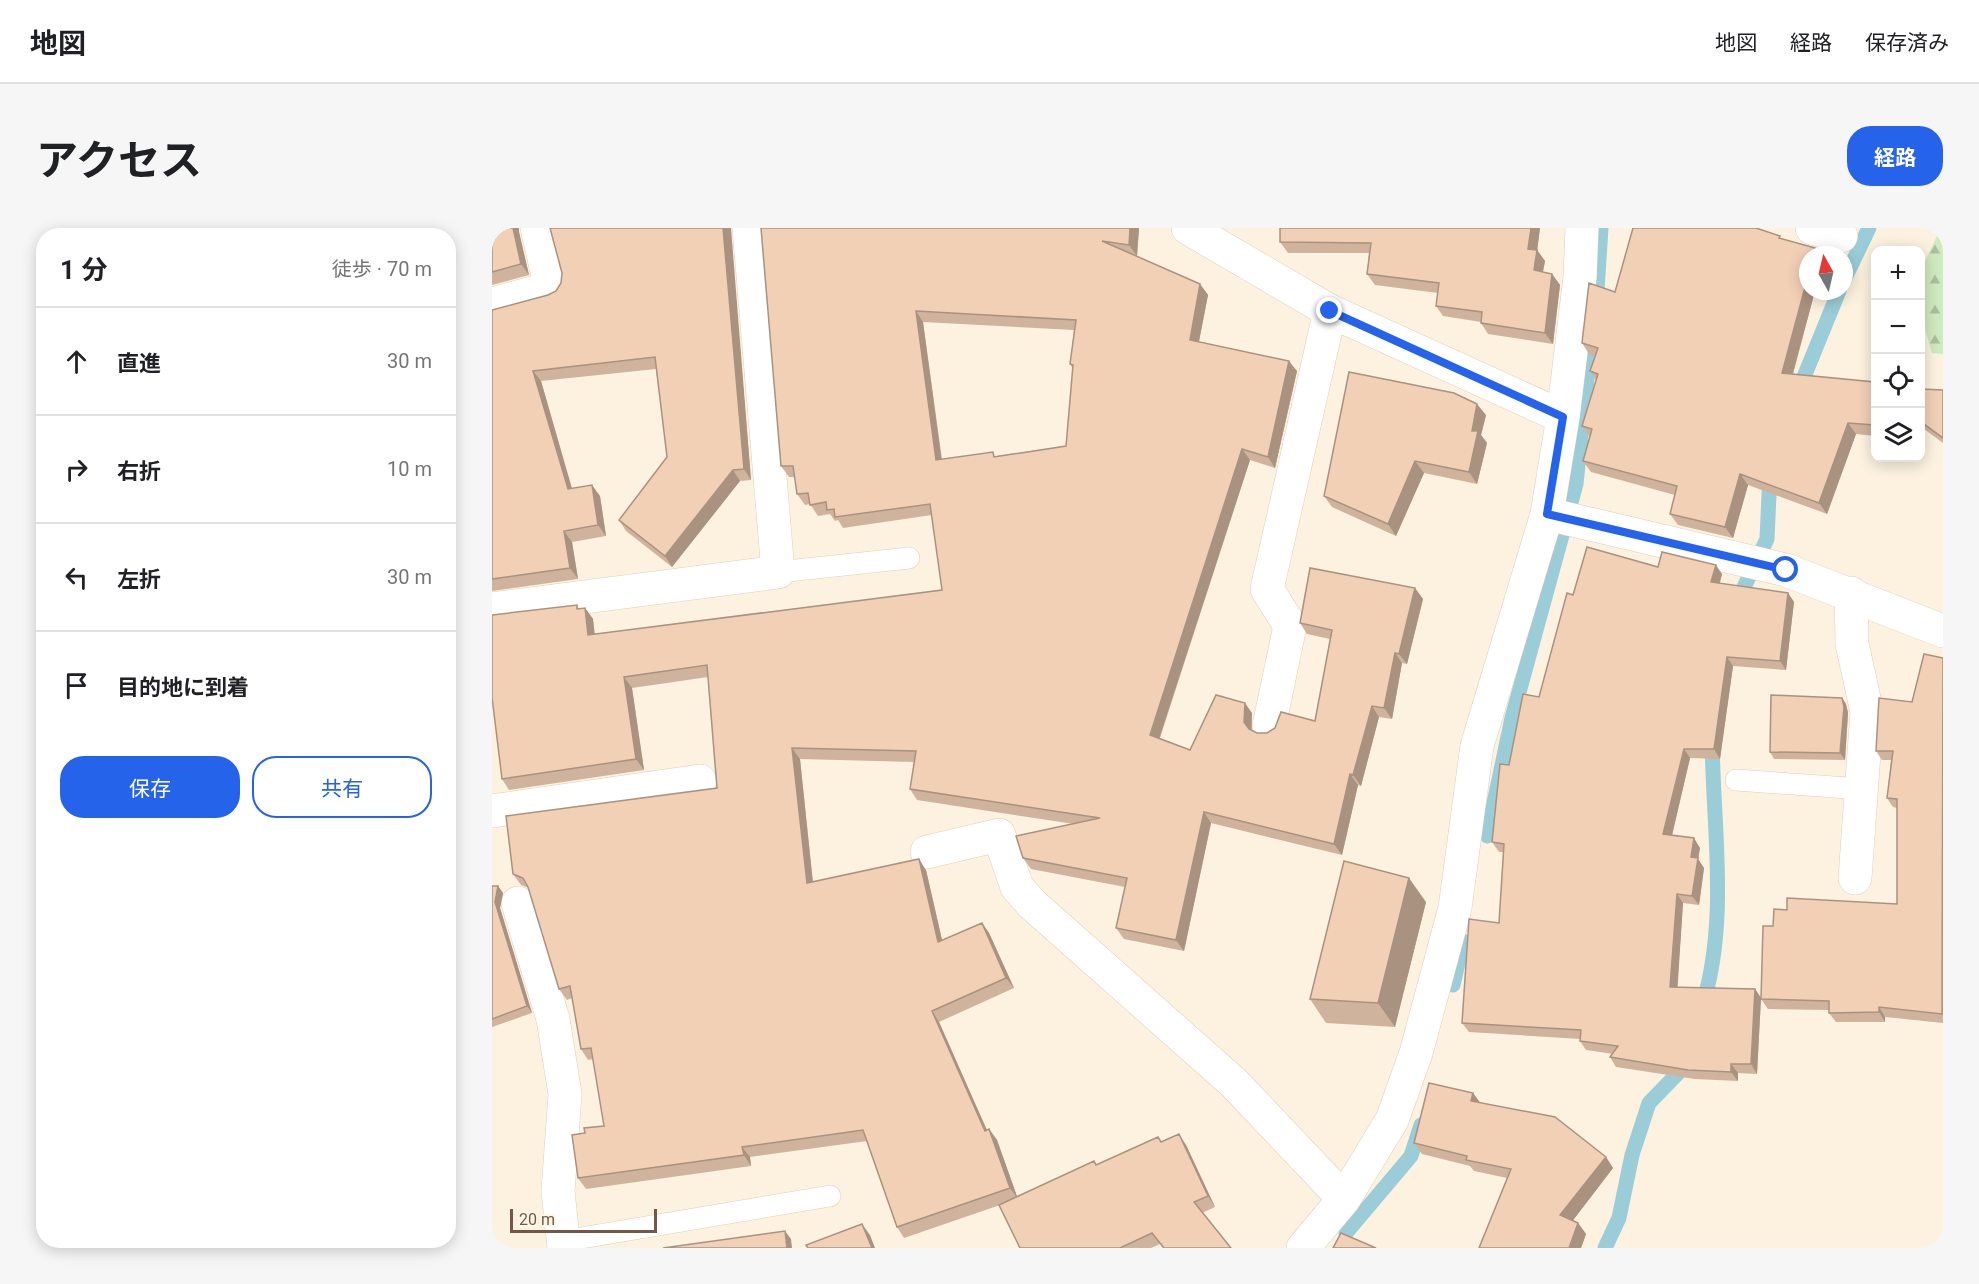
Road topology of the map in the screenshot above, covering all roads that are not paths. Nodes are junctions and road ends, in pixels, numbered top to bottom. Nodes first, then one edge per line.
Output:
1 (537, 228) edge
2 (749, 228) edge
3 (1188, 228) edge
4 (1582, 228) edge
5 (492, 304) edge
6 (1330, 311) junction
7 (1563, 417) junction
8 (1547, 514) junction
9 (909, 558) dead end
10 (778, 572) junction
11 (1851, 593) junction
12 (492, 609) edge
13 (1943, 631) edge
14 (1269, 726) dead end
15 (1736, 780) dead end
16 (700, 781) dead end
17 (1862, 789) junction
18 (492, 811) edge
19 (927, 852) dead end
20 (1856, 878) dead end
21 (518, 903) dead end
22 (830, 1196) dead end
23 (1344, 1198) junction
24 (564, 1244) edge
25 (1303, 1248) edge

1 - 5 street
2 - 10 street
3 - 6 street
4 - 7 street
6 - 7 street
6 - 14 street
7 - 8 street
8 - 11 street
8 - 23 street
9 - 10 lane
10 - 12 street
11 - 13 street
11 - 17 street
15 - 17 lane
16 - 18 street
17 - 20 street
19 - 23 street
21 - 24 street
22 - 24 lane
23 - 25 street

